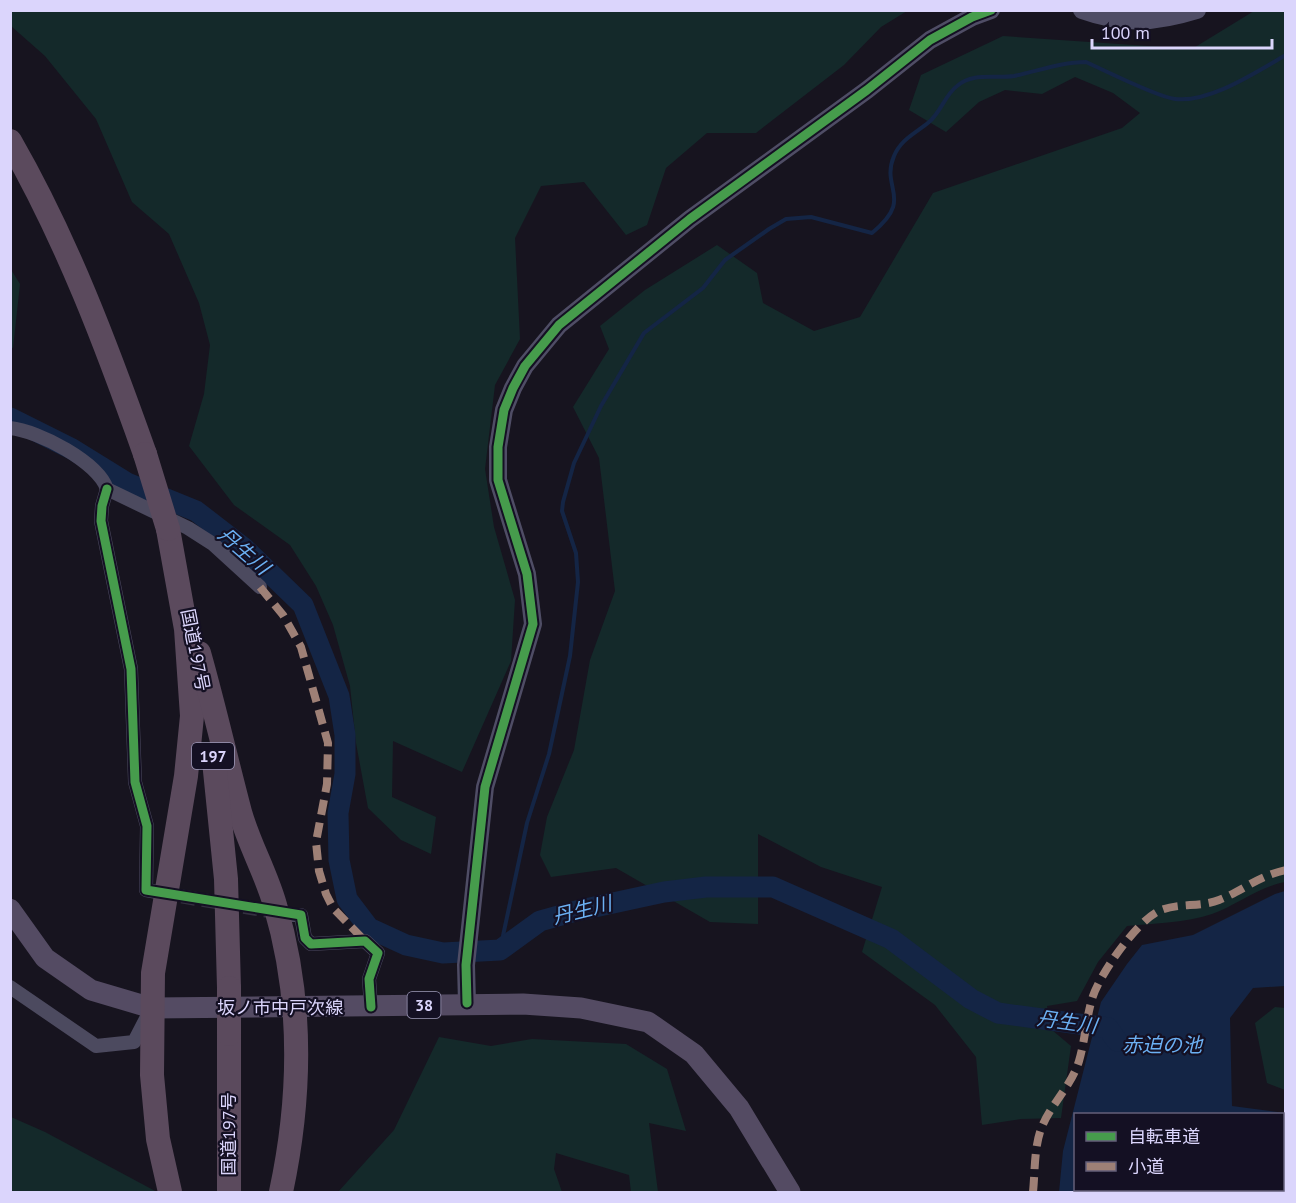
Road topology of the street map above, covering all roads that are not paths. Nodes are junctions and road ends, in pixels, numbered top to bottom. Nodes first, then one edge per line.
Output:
1 (991, 10) edge
2 (1082, 10) edge
3 (1197, 10) edge
4 (10, 141) edge
5 (10, 428) edge
6 (107, 489) junction
7 (168, 529) junction
8 (260, 587) dead end
9 (192, 631) junction
10 (157, 892) dead end
11 (10, 909) edge
12 (289, 915) tunnel mouth
13 (10, 987) edge
14 (467, 1003) junction
15 (371, 1007) junction
16 (152, 1008) junction
17 (296, 1008) junction
18 (170, 1192) edge
19 (230, 1192) edge
20 (281, 1192) edge
21 (790, 1192) edge

1 - 14 street
2 - 3 street
4 - 7 highway, 国道197号 / 197, bridge
5 - 6 street
6 - 8 street
6 - 10 street
7 - 9 highway, 国道197号 / 197
7 - 16 highway
9 - 17 highway
9 - 19 highway, 国道197号 / 197, bridge
11 - 16 main road, 坂ノ市中戸次線 / 38
12 - 15 street
13 - 16 street
14 - 15 main road, 坂ノ市中戸次線 / 38
14 - 21 main road, 坂ノ市中戸次線 / 38
15 - 17 main road, 坂ノ市中戸次線 / 38
16 - 17 main road, 坂ノ市中戸次線 / 38
16 - 18 highway
17 - 20 highway

